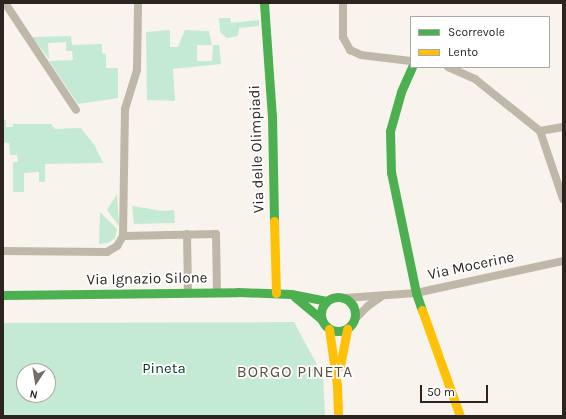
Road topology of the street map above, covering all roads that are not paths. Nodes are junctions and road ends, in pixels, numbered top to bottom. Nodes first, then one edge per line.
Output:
1 (6, 3) edge
2 (138, 3) edge
3 (264, 3) edge
4 (342, 3) edge
5 (410, 61) edge
6 (412, 68) edge
7 (450, 68) edge
8 (76, 110) dead end
9 (563, 127) edge
10 (540, 131) junction
11 (563, 199) edge
12 (187, 234) junction
13 (123, 236) junction
14 (3, 251) edge
15 (563, 261) edge
16 (217, 292) junction
17 (188, 293) junction
18 (416, 293) junction
19 (276, 294) junction
20 (291, 294) junction
21 (3, 295) edge
22 (386, 295) junction
23 (344, 298) junction
24 (326, 301) junction
25 (322, 319) junction
26 (355, 319) junction
27 (329, 329) junction
28 (348, 329) junction
29 (338, 385) junction
30 (338, 416) edge
31 (460, 416) edge

1 - 8 street
2 - 13 street
3 - 19 street, Via delle Olimpiadi
4 - 5 street
6 - 18 street
7 - 10 street
9 - 10 street
10 - 11 street
12 - 13 street
12 - 16 street
12 - 17 street
13 - 14 street
15 - 18 street, Via Mocerine
16 - 17 street, Via Ignazio Silone
16 - 19 street, Via Ignazio Silone
17 - 21 street, Via Ignazio Silone
18 - 22 street, Via Mocerine
18 - 31 street
19 - 20 street, Via Ignazio Silone
20 - 24 street, Via Ignazio Silone
20 - 25 street
22 - 23 street, Via Mocerine
22 - 26 street, Via Mocerine
23 - 24 street
23 - 26 street
24 - 25 street
25 - 27 street
26 - 28 street
27 - 28 street
27 - 29 street
28 - 29 street
29 - 30 street

